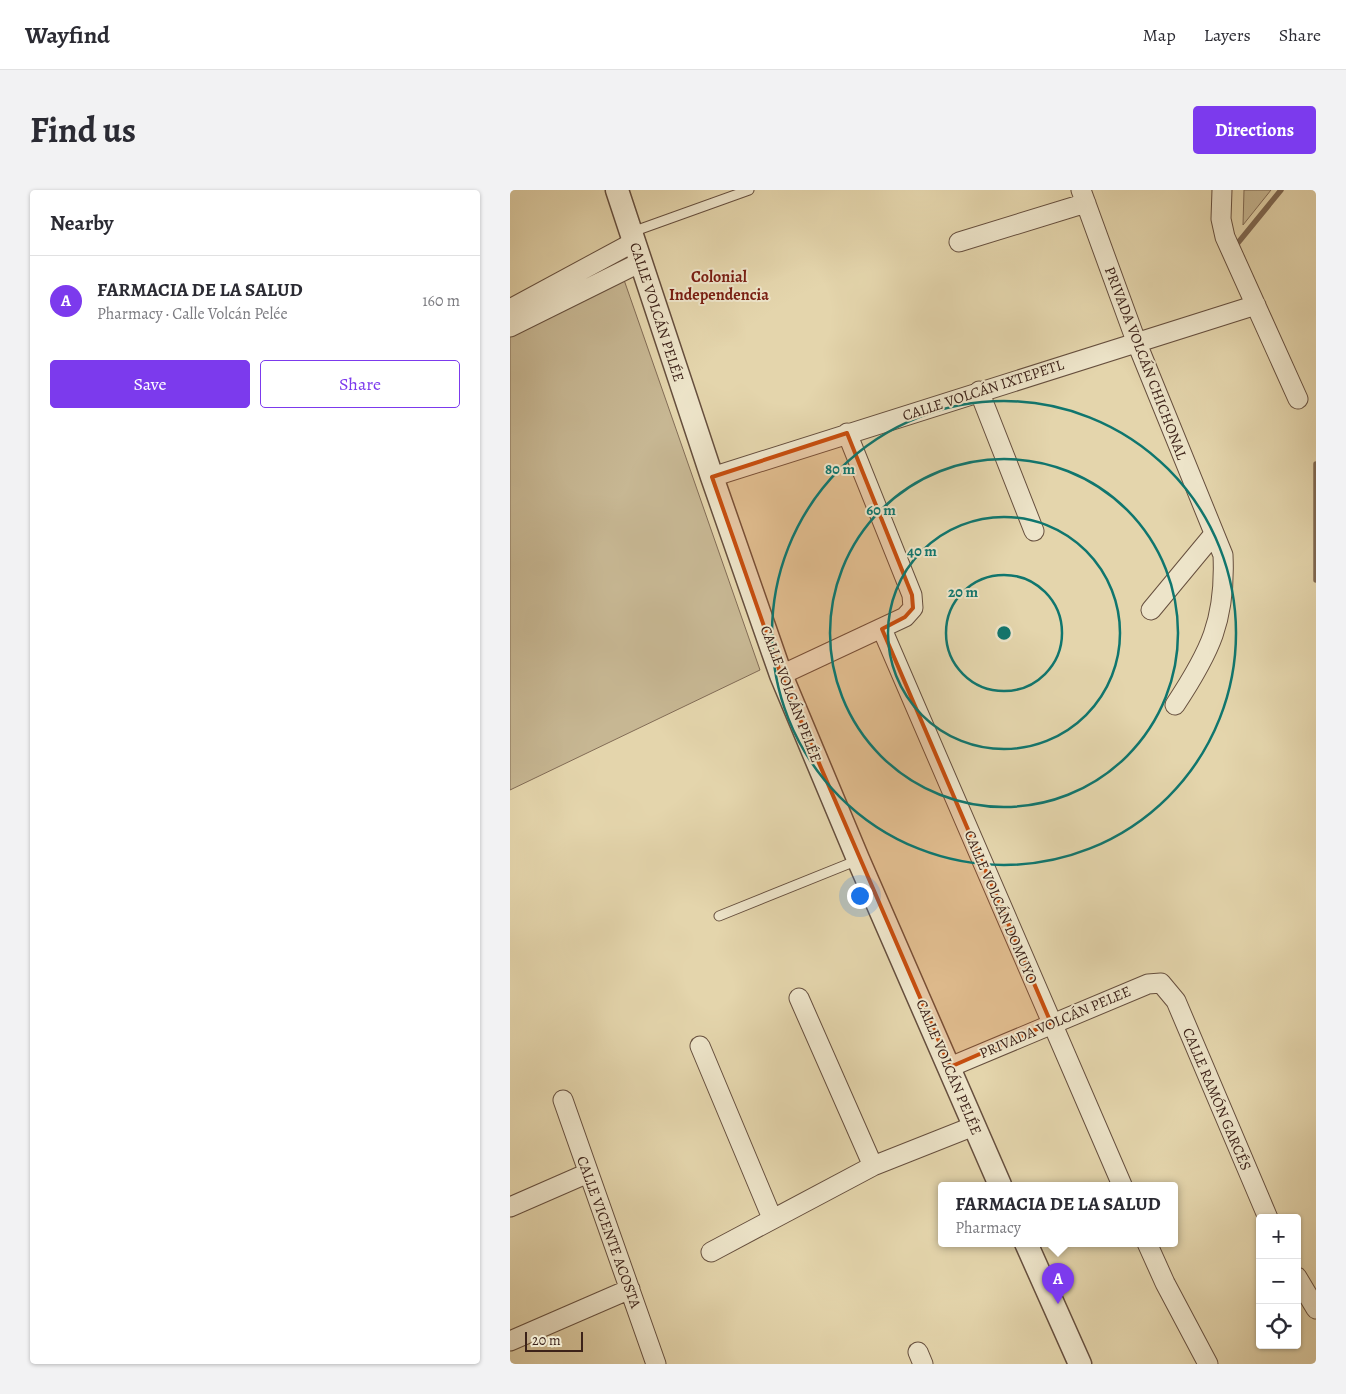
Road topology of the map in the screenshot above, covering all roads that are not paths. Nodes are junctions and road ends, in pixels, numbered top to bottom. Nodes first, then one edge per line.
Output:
1 (616, 190) edge
2 (749, 190) edge
3 (1222, 190) edge
4 (1083, 197) edge
5 (959, 242) dead end
6 (635, 246) junction
7 (1256, 305) junction
8 (514, 311) edge
9 (1136, 341) junction
10 (979, 391) junction
11 (1298, 399) dead end
12 (847, 433) junction
13 (712, 477) junction
14 (1034, 531) dead end
15 (1214, 534) junction
16 (1151, 610) dead end
17 (882, 629) junction
18 (781, 676) junction
19 (1175, 705) dead end
20 (858, 860) junction
21 (719, 916) dead end
22 (1161, 984) joint
23 (800, 998) dead end
24 (1051, 1023) junction
25 (700, 1046) dead end
26 (950, 1067) junction
27 (563, 1100) dead end
28 (974, 1126) junction
29 (873, 1166) junction
30 (588, 1173) junction
31 (999, 1182) edge
32 (1121, 1182) edge
33 (510, 1207) edge
34 (1266, 1214) edge
35 (772, 1218) junction
36 (1028, 1247) edge
37 (1149, 1247) edge
38 (711, 1252) dead end
39 (1301, 1283) edge
40 (630, 1289) junction
41 (1316, 1309) edge
42 (510, 1341) edge
43 (656, 1364) edge
44 (1080, 1364) edge
45 (1208, 1364) edge

1 - 6 street, CALLE VOLCÁN PELÉE
2 - 6 lane
3 - 7 street
4 - 5 street
4 - 9 street, PRIVADA VOLCÁN CHICHONAL
6 - 8 street
6 - 13 street, CALLE VOLCÁN PELÉE
7 - 9 street, CALLE VOLCÁN IXTEPETL
7 - 11 street
9 - 10 street, CALLE VOLCÁN IXTEPETL
9 - 15 street, PRIVADA VOLCÁN CHICHONAL
10 - 12 street, CALLE VOLCÁN IXTEPETL
10 - 14 street
12 - 13 street, CALLE VOLCÁN IXTEPETL
12 - 17 street
13 - 18 street, CALLE VOLCÁN PELÉE
15 - 16 street
15 - 19 street, PRIVADA VOLCÁN CHICHONAL
17 - 18 street
17 - 24 street, CALLE VOLCÁN DOMUYO
18 - 20 street, CALLE VOLCÁN PELÉE
20 - 21 lane
20 - 26 street, CALLE VOLCÁN PELÉE
22 - 24 street, PRIVADA VOLCÁN PELEE
22 - 34 street, CALLE RAMÓN GARCÉS
23 - 29 street
24 - 26 street, PRIVADA VOLCÁN PELEE
24 - 32 street, CALLE VOLCÁN DOMUYO
25 - 35 street
26 - 28 street, CALLE VOLCÁN PELÉE
27 - 30 street, CALLE VICENTE ACOSTA
28 - 29 street
28 - 31 street, CALLE VOLCÁN PELÉE
29 - 35 street
30 - 33 street
30 - 40 street, CALLE VICENTE ACOSTA
35 - 38 street
36 - 44 street
37 - 45 street
39 - 41 street
40 - 42 street
40 - 43 street, CALLE VICENTE ACOSTA

